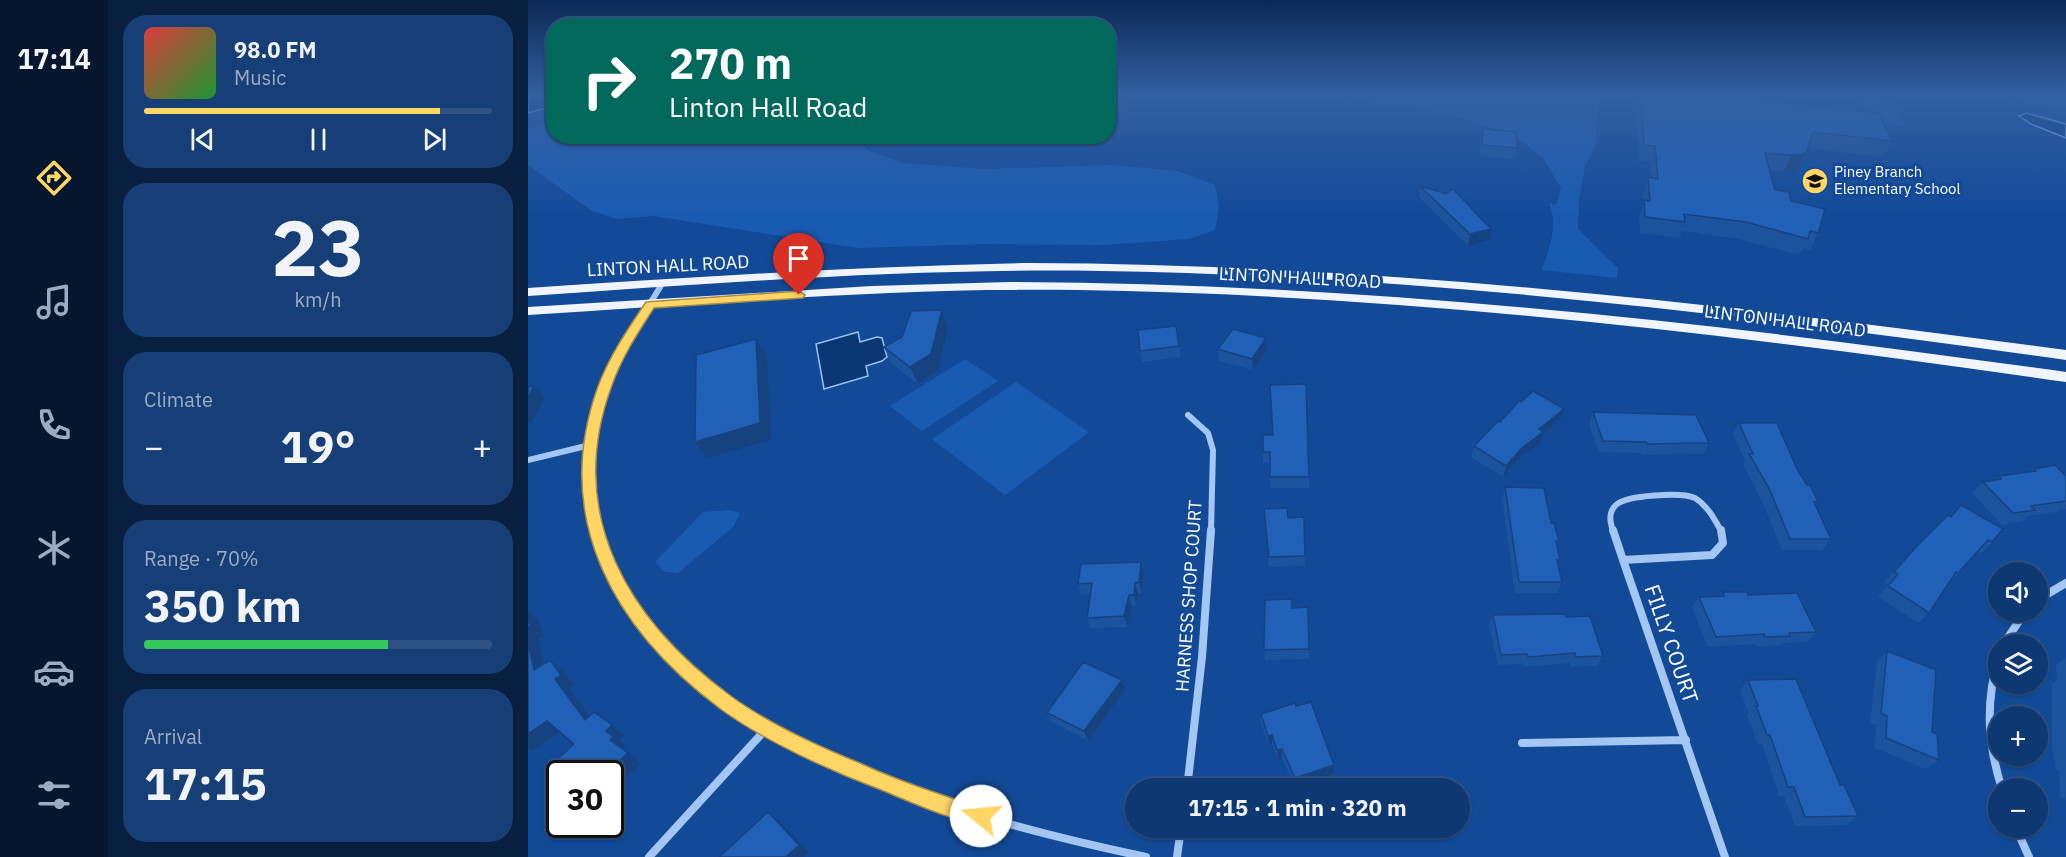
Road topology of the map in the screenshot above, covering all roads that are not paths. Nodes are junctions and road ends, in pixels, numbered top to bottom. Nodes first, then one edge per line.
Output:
1 (663, 284) junction
2 (528, 292) edge
3 (650, 305) junction
4 (528, 311) edge
5 (2066, 355) edge
6 (2066, 377) edge
7 (1188, 415) dead end
8 (590, 445) junction
9 (528, 460) edge
10 (1623, 560) junction
11 (2066, 583) edge
12 (2048, 594) edge
13 (1989, 694) edge
14 (767, 728) junction
15 (1686, 740) junction
16 (1522, 743) dead end
17 (1188, 778) edge
18 (1999, 778) edge
19 (1180, 838) edge
20 (2020, 838) edge
21 (649, 857) edge
22 (1146, 857) edge
23 (1177, 857) edge
24 (1725, 857) edge
25 (2029, 857) edge

1 - 2 main road, LINTON HALL ROAD
1 - 3 street
1 - 5 main road, LINTON HALL ROAD
3 - 4 main road, LINTON HALL ROAD
3 - 6 main road, LINTON HALL ROAD
3 - 8 street
7 - 17 street, HARNESS SHOP COURT
8 - 9 street
8 - 14 street
10 - 10 street, FILLY COURT
10 - 15 street, FILLY COURT
11 - 12 street
13 - 18 street
14 - 21 street
14 - 22 street
15 - 16 street
15 - 24 street, FILLY COURT
19 - 23 street
20 - 25 street

